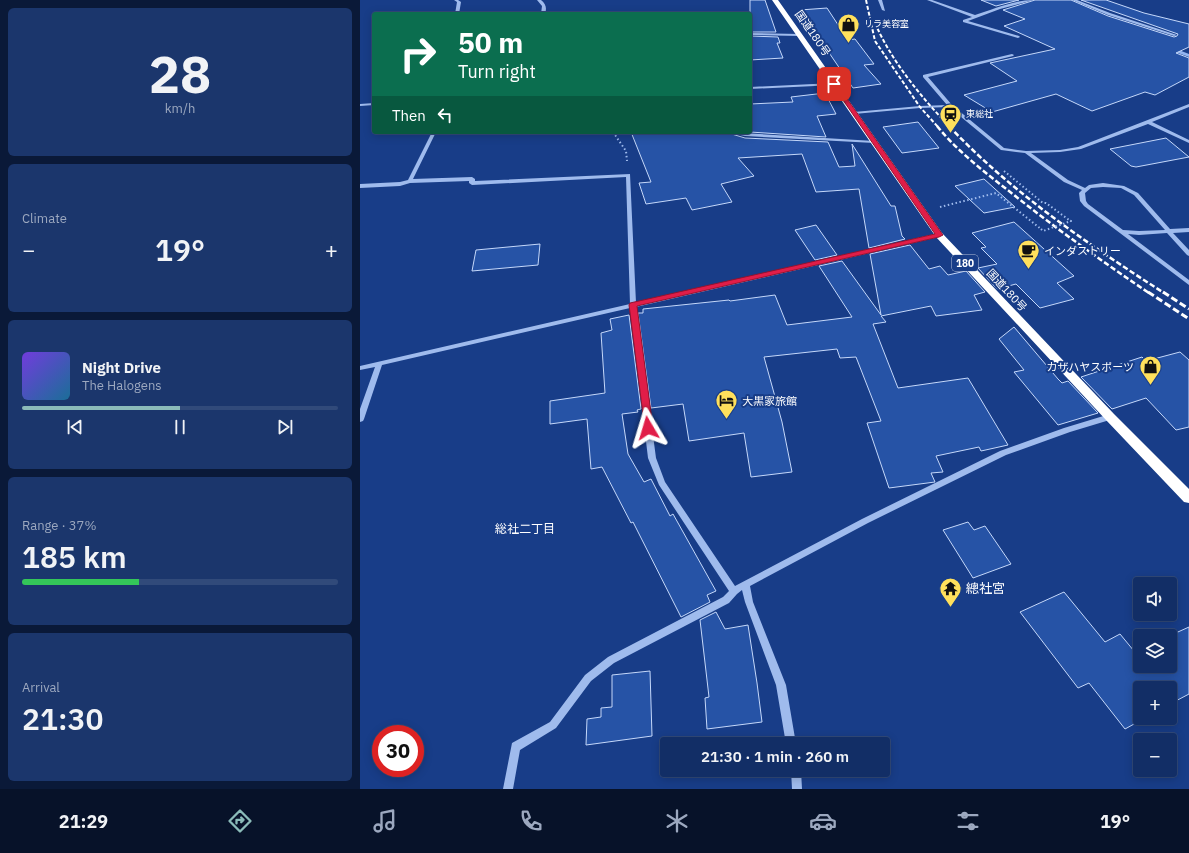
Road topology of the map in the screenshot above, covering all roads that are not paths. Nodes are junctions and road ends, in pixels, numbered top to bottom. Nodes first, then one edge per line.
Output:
1 (456, 0) edge
2 (538, 0) edge
3 (774, 0) edge
4 (880, 0) edge
5 (929, 0) edge
6 (1032, 0) edge
7 (1074, 0) edge
8 (884, 10) dead end
9 (458, 12) edge
10 (544, 12) edge
11 (976, 17) junction
12 (752, 34) edge
13 (799, 34) junction
14 (1175, 35) dead end
15 (1018, 37) dead end
16 (1012, 55) dead end
17 (834, 84) junction
18 (752, 88) edge
19 (372, 104) edge
20 (1189, 104) edge
21 (360, 105) edge
22 (950, 106) junction
23 (854, 113) junction
24 (1148, 122) junction
25 (433, 134) edge
26 (739, 134) edge
27 (874, 142) junction
28 (1189, 142) edge
29 (1026, 152) junction
30 (410, 181) junction
31 (360, 186) edge
32 (1085, 190) junction
33 (1189, 230) edge
34 (1169, 231) junction
35 (1121, 232) junction
36 (939, 235) junction
37 (1189, 254) edge
38 (1189, 283) edge
39 (633, 305) junction
40 (379, 364) junction
41 (360, 368) edge
42 (1110, 417) junction
43 (360, 419) edge
44 (1189, 498) edge
45 (745, 584) junction
46 (734, 591) junction
47 (790, 737) edge
48 (796, 777) edge
49 (508, 789) edge
50 (796, 789) edge

1 - 9 street
2 - 10 street
3 - 13 highway, 国道180号 / 180
4 - 8 street
5 - 11 street
6 - 11 street
7 - 14 street
11 - 15 street
12 - 13 street
13 - 17 highway, 国道180号 / 180
16 - 22 street
17 - 18 street
17 - 23 highway, 国道180号 / 180
19 - 21 street
20 - 24 street
22 - 23 street
22 - 29 street
23 - 27 highway, 国道180号 / 180
24 - 28 street
24 - 29 street
25 - 30 street
26 - 27 street
27 - 36 highway, 国道180号 / 180
29 - 32 street
30 - 31 street
30 - 39 street
32 - 34 street
32 - 35 street
33 - 34 street
34 - 35 street
34 - 37 street
35 - 38 street
36 - 39 street
36 - 42 highway, 国道180号 / 180
39 - 40 street
39 - 46 street
40 - 41 street
40 - 43 street
42 - 44 highway, 国道180号 / 180
42 - 45 street
45 - 46 street
45 - 47 street
46 - 49 street
48 - 50 street

